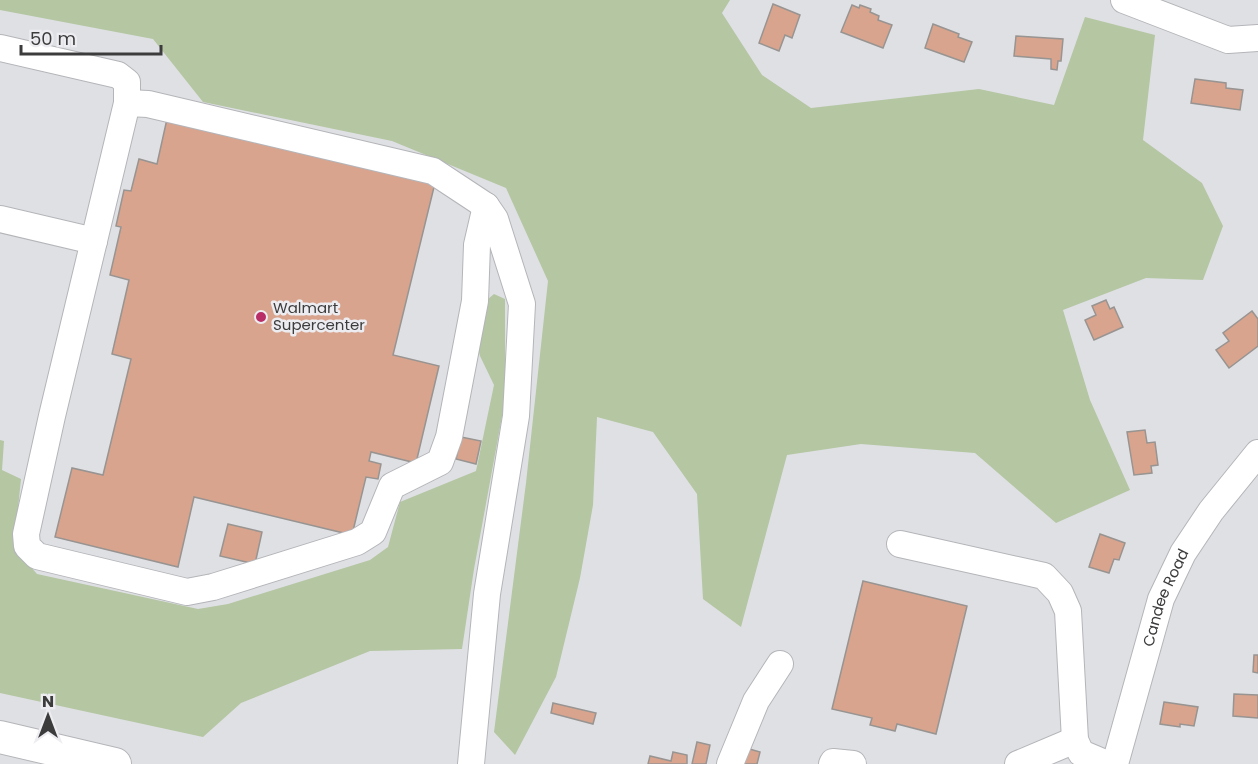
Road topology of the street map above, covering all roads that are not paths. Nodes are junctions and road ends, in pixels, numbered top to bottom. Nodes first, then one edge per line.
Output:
1 (1124, 0) edge
2 (1258, 38) edge
3 (0, 48) edge
4 (127, 103) junction
5 (486, 206) junction
6 (0, 219) edge
7 (94, 241) junction
8 (1258, 453) edge
9 (900, 544) dead end
10 (780, 664) dead end
11 (0, 737) edge
12 (1075, 740) junction
13 (115, 764) edge
14 (471, 764) edge
15 (730, 764) edge
16 (832, 764) edge
17 (854, 764) edge
18 (1018, 764) edge
19 (1061, 764) edge
20 (1107, 764) edge
21 (1115, 764) edge

1 - 2 street
3 - 4 street
4 - 5 street
4 - 7 street
5 - 7 street
5 - 14 street
6 - 7 street
8 - 21 street, Candee Road
9 - 12 street
10 - 15 street
11 - 13 main road
12 - 18 street
12 - 19 street
12 - 20 street
16 - 17 street

